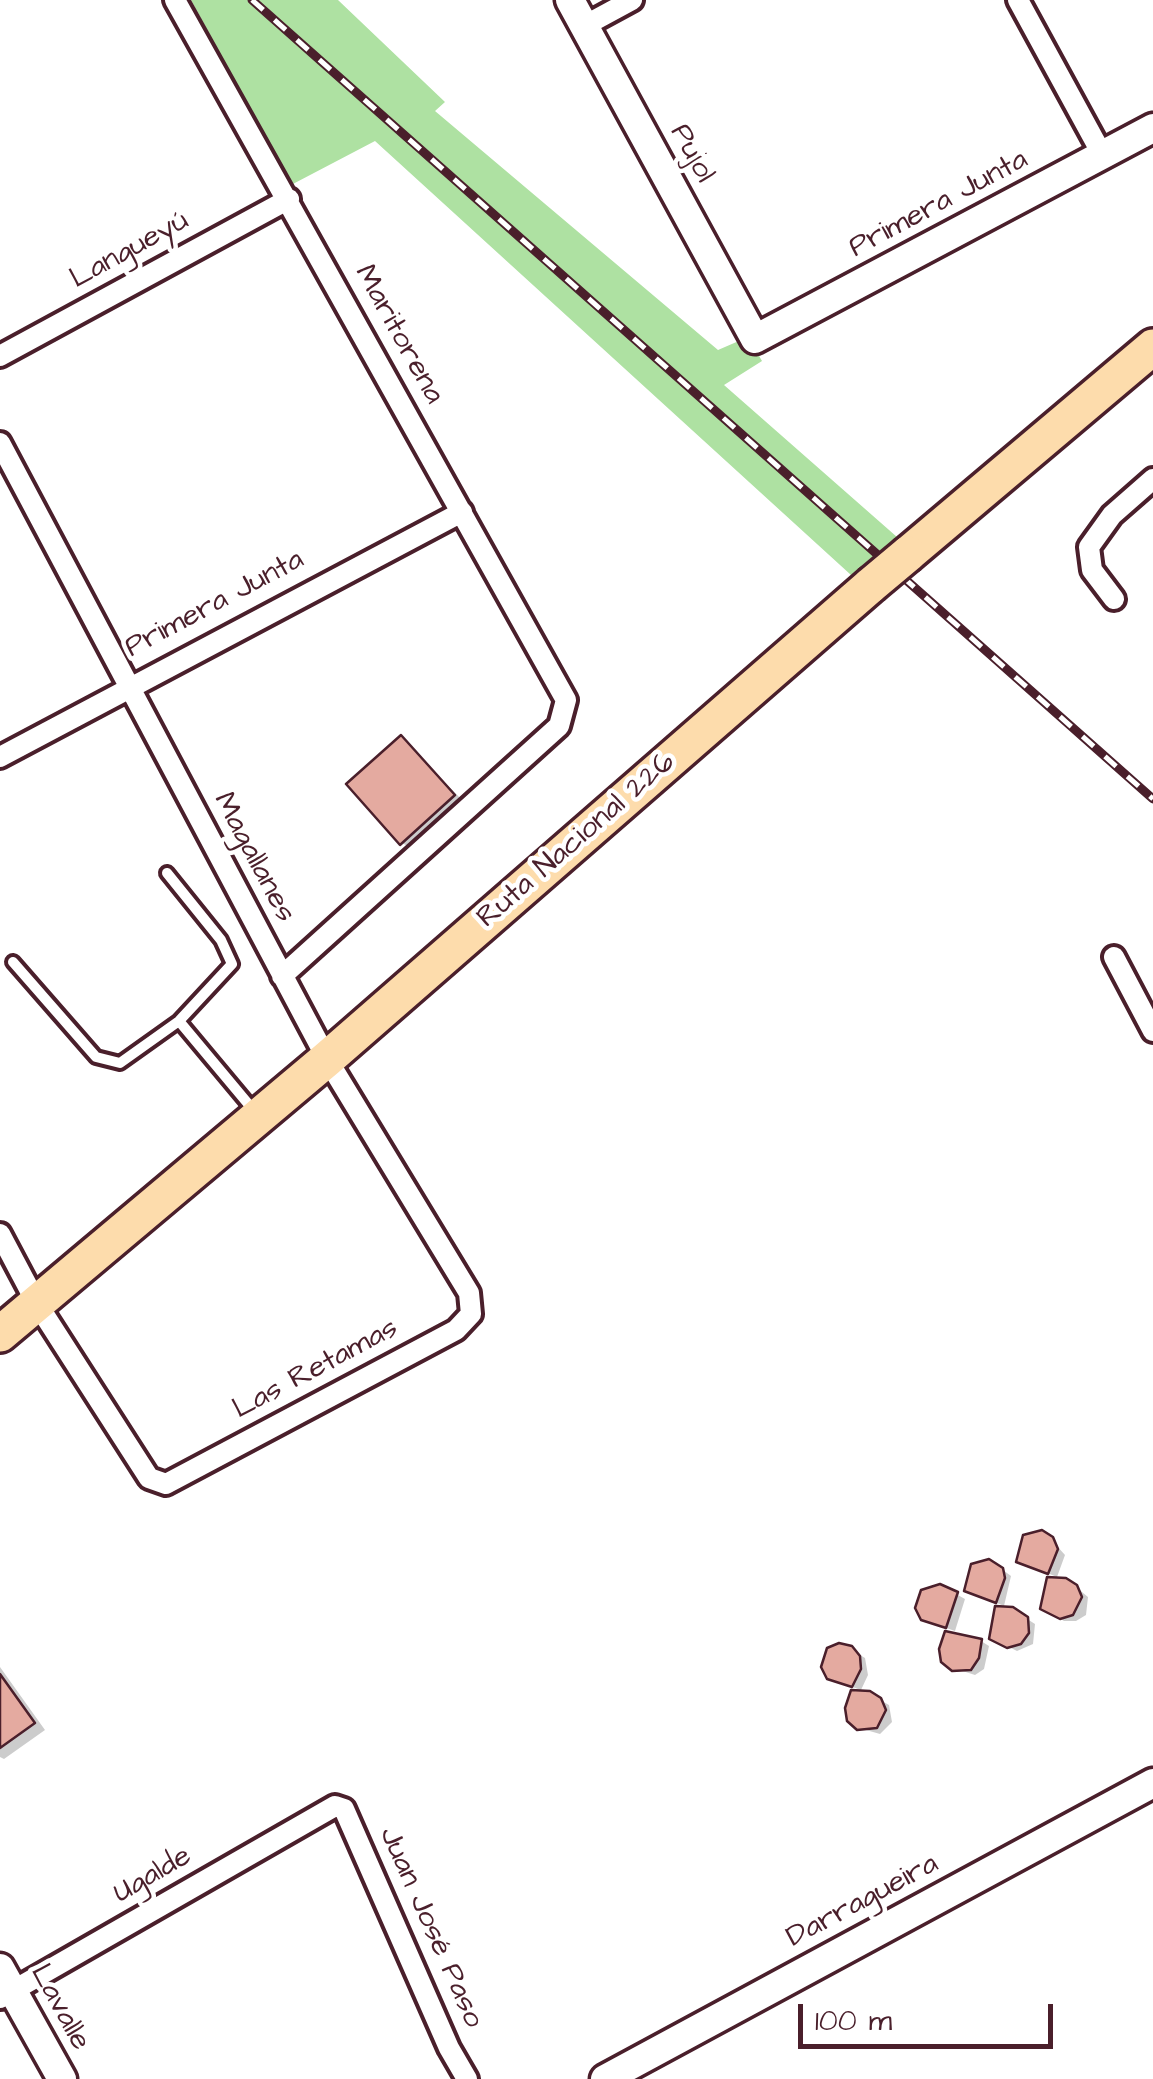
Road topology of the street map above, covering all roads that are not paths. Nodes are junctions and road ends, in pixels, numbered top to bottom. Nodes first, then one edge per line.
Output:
1 (175, 0) edge
2 (570, 0) edge
3 (632, 0) edge
4 (1018, 0) edge
5 (584, 26) junction
6 (1153, 128) edge
7 (1103, 156) junction
8 (289, 199) junction
9 (755, 339) joint
10 (1153, 347) edge
11 (0, 356) edge
12 (0, 443) edge
13 (1153, 480) edge
14 (462, 512) junction
15 (1114, 600) dead end
16 (128, 687) junction
17 (0, 757) edge
18 (167, 872) dead end
19 (1114, 956) dead end
20 (13, 962) dead end
21 (282, 976) junction
22 (179, 1021) junction
23 (1153, 1031) edge
24 (327, 1060) junction
25 (258, 1117) junction
26 (0, 1234) edge
27 (469, 1293) joint
28 (36, 1302) junction
29 (0, 1334) edge
30 (1153, 1783) edge
31 (335, 1806) joint
32 (4, 1985) edge
33 (62, 2079) edge
34 (468, 2079) edge
35 (605, 2079) edge

1 - 8 street, Maritorena
2 - 5 main road, Pujol
3 - 5 street
4 - 7 street
5 - 9 main road, Pujol
6 - 7 main road, Primera Junta
7 - 9 main road, Primera Junta
8 - 11 street, Langueyú
8 - 14 street, Maritorena
10 - 24 highway, Ruta Nacional 226, bridge
12 - 16 street, Magallanes
13 - 15 street
14 - 16 street, Primera Junta
14 - 21 street, Maritorena
16 - 17 street, Primera Junta
16 - 21 street, Magallanes
18 - 22 lane
19 - 23 street
20 - 22 lane
21 - 24 street, Magallanes
22 - 25 lane
24 - 25 highway, Ruta Nacional 226
24 - 27 street, Magallanes
25 - 28 highway, Ruta Nacional 226
26 - 28 street
27 - 28 street, Las Retamas
28 - 29 highway, Ruta Nacional 226
30 - 35 main road, Darragueira
31 - 32 street, Ugalde
31 - 34 street, Juan José Paso
32 - 33 main road, Lavalle

